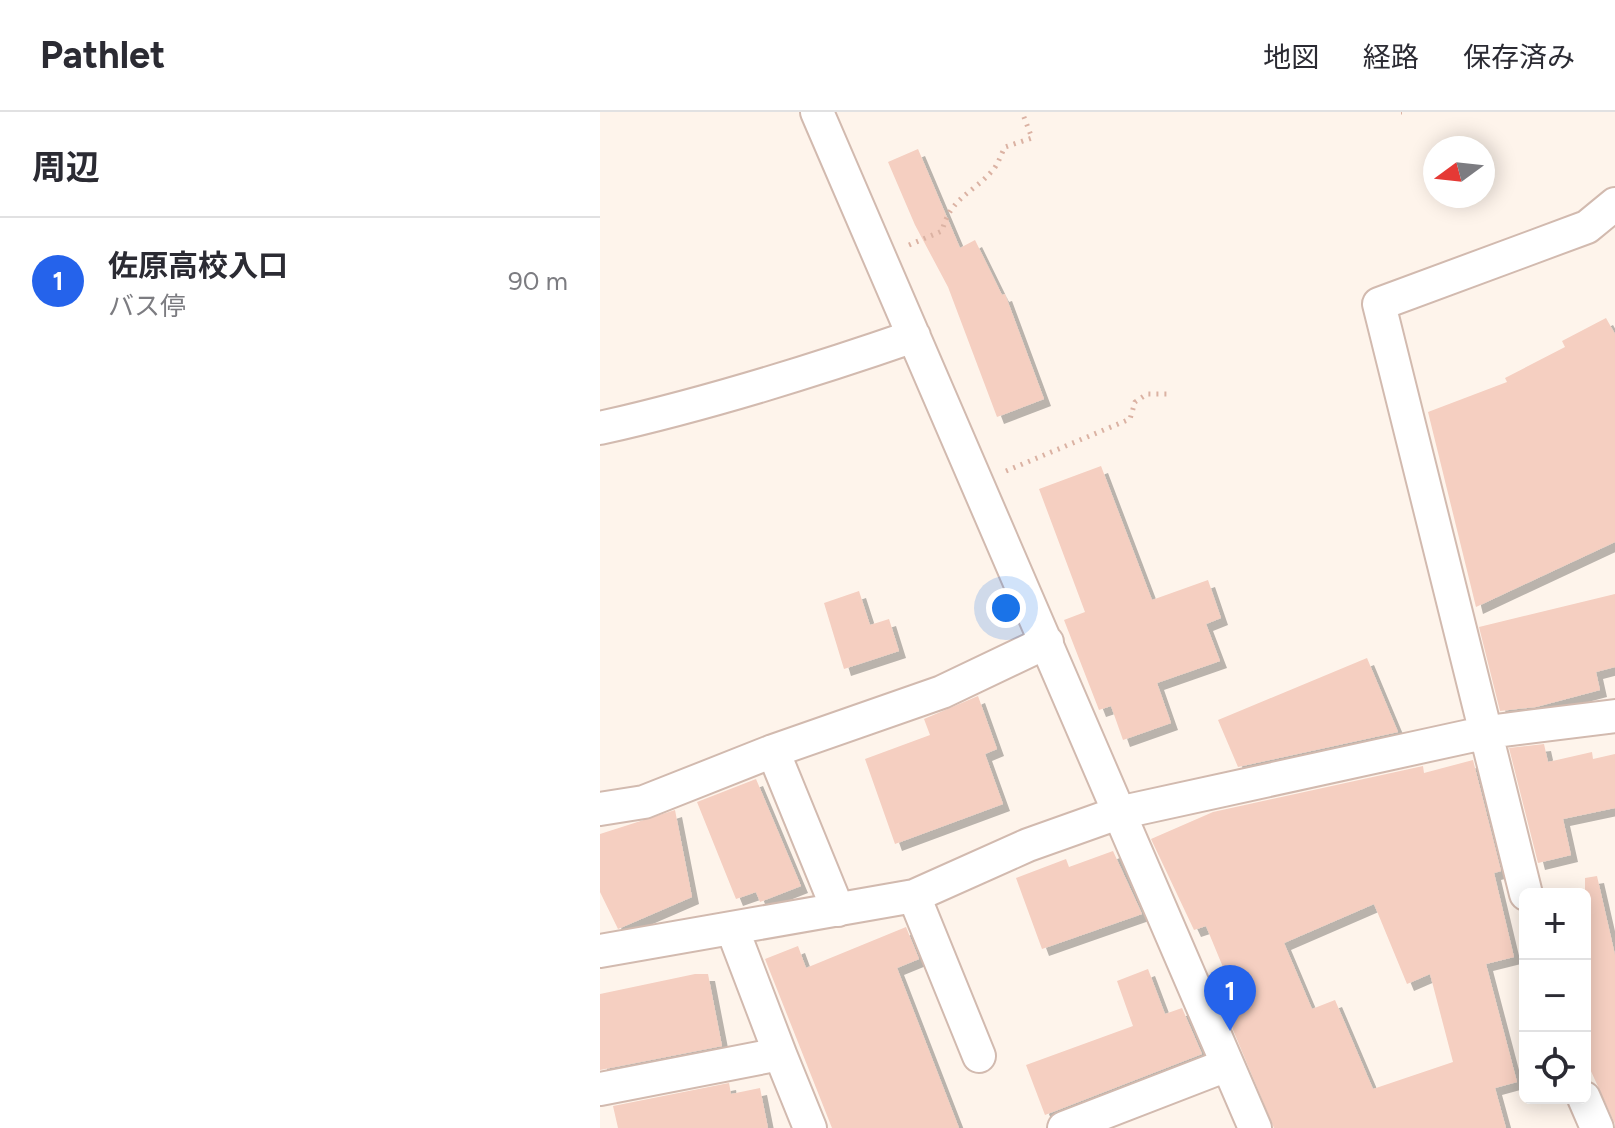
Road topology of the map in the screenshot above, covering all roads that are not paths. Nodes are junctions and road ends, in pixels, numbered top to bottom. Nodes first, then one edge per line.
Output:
1 (817, 112) edge
2 (1615, 204) edge
3 (914, 336) junction
4 (600, 428) edge
5 (1047, 642) junction
6 (1615, 716) edge
7 (1488, 732) junction
8 (773, 751) junction
9 (600, 809) edge
10 (1118, 813) junction
11 (1525, 888) edge
12 (914, 896) junction
13 (838, 910) junction
14 (732, 928) junction
15 (600, 951) edge
16 (780, 1054) junction
17 (979, 1056) dead end
18 (1227, 1065) junction
19 (600, 1089) edge
20 (1587, 1104) edge
21 (810, 1128) edge
22 (1064, 1128) edge
23 (1255, 1128) edge
24 (1597, 1128) edge

1 - 3 street
2 - 7 street
3 - 4 street
3 - 5 street
5 - 8 street
5 - 10 street
6 - 7 street
7 - 10 street
7 - 11 street
8 - 9 street
8 - 13 street
10 - 12 street
10 - 18 street
12 - 13 street
12 - 17 street
13 - 14 street
14 - 15 street
14 - 16 street
16 - 19 street
16 - 21 street
18 - 22 street
18 - 23 street
20 - 24 street

